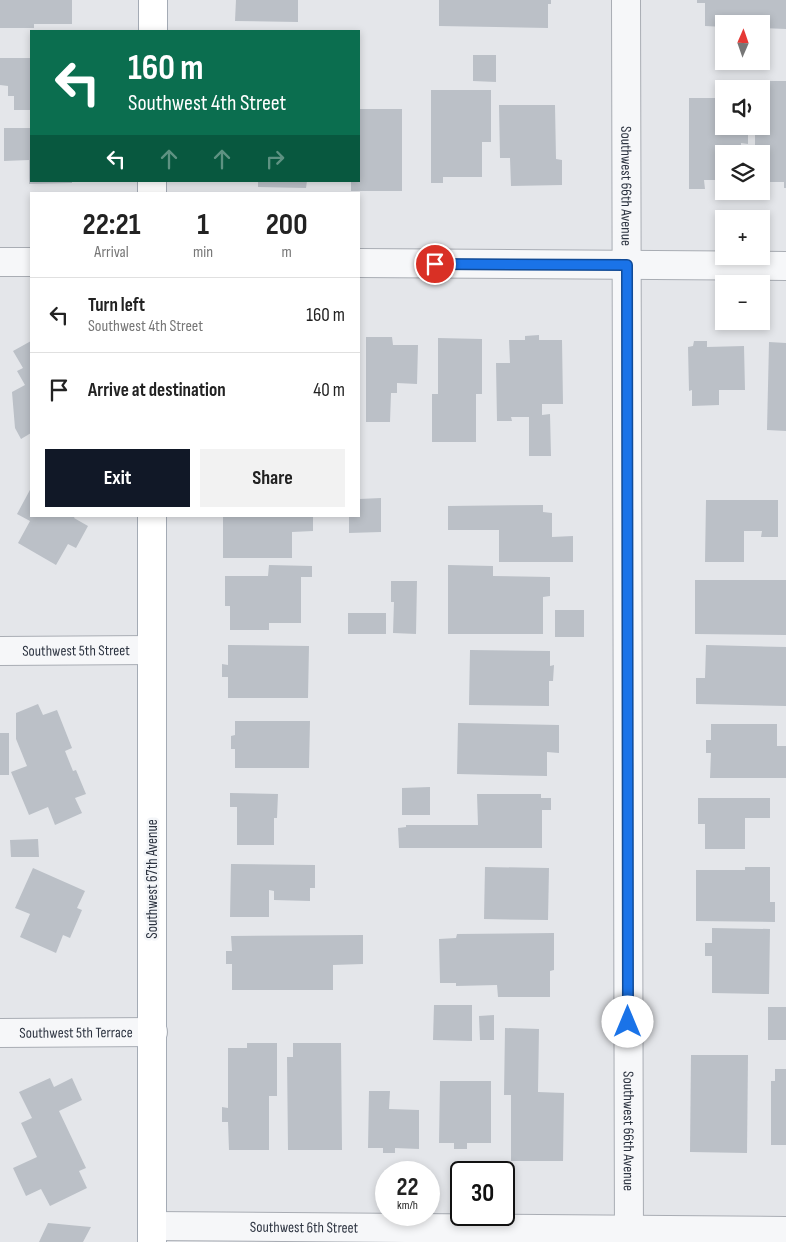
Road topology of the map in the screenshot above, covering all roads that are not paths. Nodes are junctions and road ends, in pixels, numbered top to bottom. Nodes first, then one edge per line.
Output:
1 (153, 0) edge
2 (626, 0) edge
3 (153, 30) edge
4 (0, 262) edge
5 (30, 262) edge
6 (360, 263) edge
7 (627, 265) junction
8 (786, 266) edge
9 (152, 517) edge
10 (152, 650) junction
11 (0, 651) edge
12 (153, 1032) junction
13 (0, 1033) edge
14 (786, 1231) edge
15 (152, 1234) edge
16 (629, 1236) edge

1 - 3 main road
2 - 7 street, Southwest 66th Avenue
4 - 5 street
6 - 7 street
7 - 8 street
7 - 16 street, Southwest 66th Avenue
9 - 10 main road, Southwest 67th Avenue
10 - 11 street, Southwest 5th Street
10 - 12 main road, Southwest 67th Avenue
12 - 13 street, Southwest 5th Terrace
12 - 15 main road, Southwest 67th Avenue
14 - 16 street, Southwest 6th Street
15 - 16 street, Southwest 6th Street

